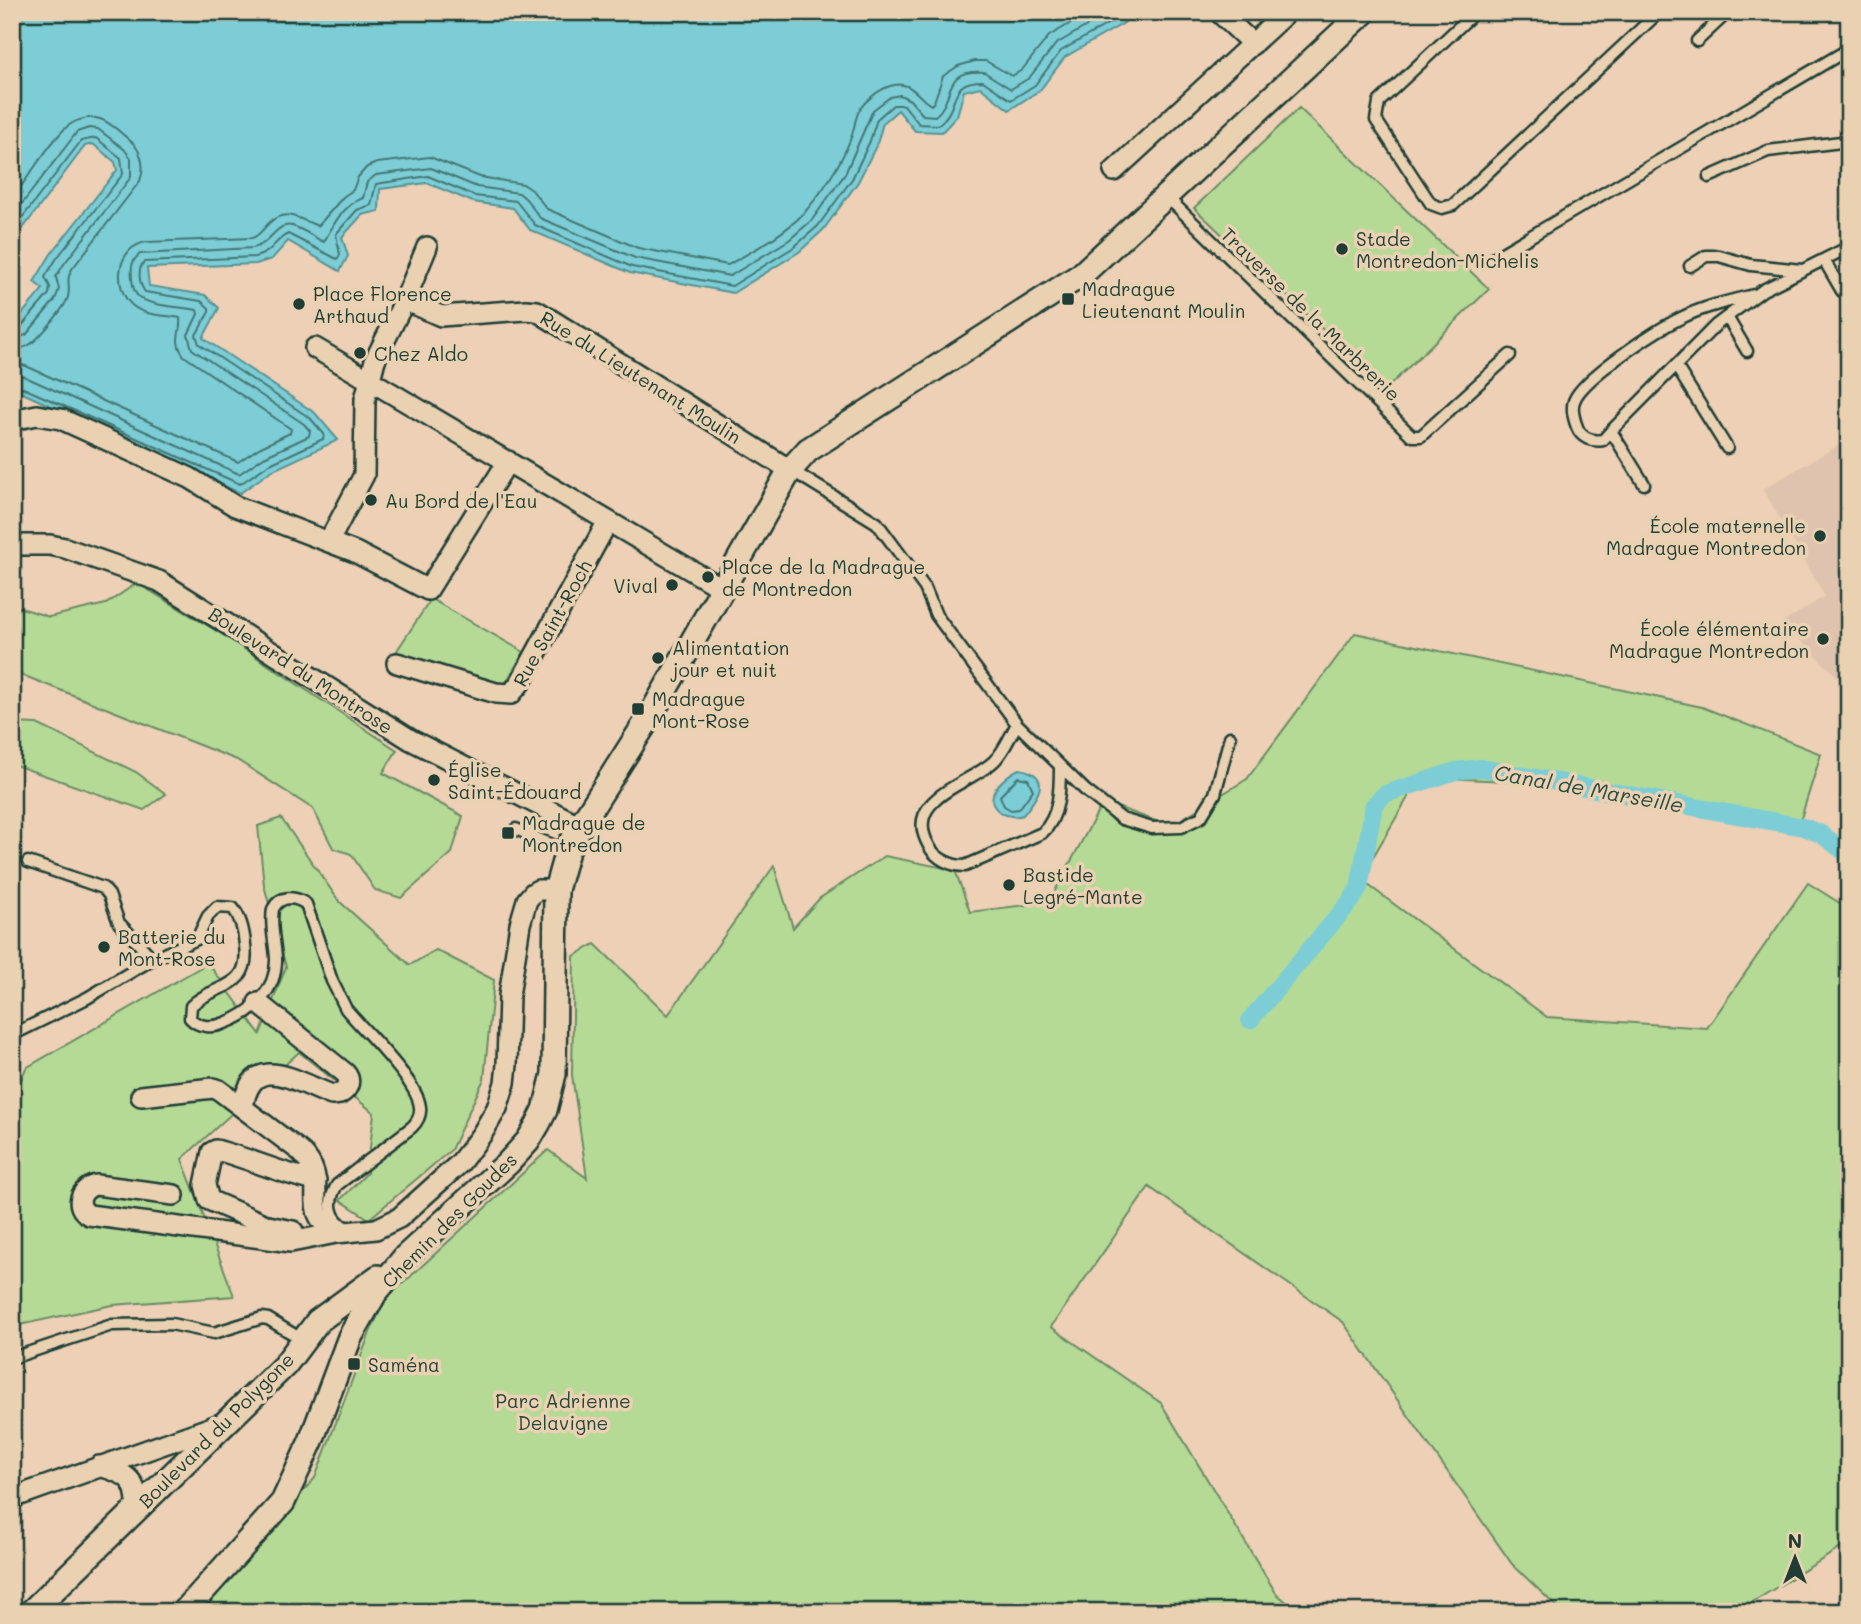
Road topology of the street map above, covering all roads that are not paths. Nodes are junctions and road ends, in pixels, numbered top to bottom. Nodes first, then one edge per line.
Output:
1 (1223, 12) edge
2 (1287, 12) edge
3 (1364, 12) edge
4 (1475, 12) edge
5 (1659, 12) edge
6 (1728, 12) edge
7 (1697, 41) dead end
8 (1253, 44) junction
9 (1849, 49) edge
10 (1849, 141) edge
11 (1114, 171) dead end
12 (1709, 177) dead end
13 (1166, 196) junction
14 (427, 247) dead end
15 (1849, 247) edge
16 (1492, 259) dead end
17 (1824, 260) junction
18 (1690, 266) dead end
19 (1803, 270) junction
20 (1842, 291) dead end
21 (1757, 294) junction
22 (405, 300) junction
23 (1727, 317) junction
24 (314, 348) dead end
25 (1747, 351) dead end
26 (1510, 355) dead end
27 (1676, 366) junction
28 (369, 380) junction
29 (12, 419) edge
30 (1611, 431) junction
31 (1727, 447) dead end
32 (509, 461) junction
33 (790, 470) junction
34 (1644, 484) dead end
35 (608, 521) junction
36 (329, 541) junction
37 (12, 545) edge
38 (723, 589) junction
39 (397, 663) dead end
40 (1017, 724) junction
41 (1230, 737) dead end
42 (1060, 766) junction
43 (580, 826) junction
44 (516, 829) dead end
45 (567, 851) junction
46 (27, 862) dead end
47 (556, 890) junction
48 (153, 959) junction
49 (258, 1003) junction
50 (12, 1035) edge
51 (141, 1096) dead end
52 (243, 1108) junction
53 (316, 1181) junction
54 (174, 1195) dead end
55 (361, 1232) junction
56 (336, 1233) junction
57 (406, 1256) junction
58 (329, 1314) junction
59 (351, 1337) junction
60 (304, 1340) junction
61 (12, 1358) edge
62 (226, 1422) junction
63 (99, 1466) junction
64 (12, 1498) edge
65 (137, 1508) junction
66 (31, 1612) edge
67 (184, 1612) edge

1 - 8 street
2 - 8 street
3 - 13 street, Chemin des Goudes
4 - 5 lane
6 - 7 lane
8 - 11 street
9 - 16 lane
10 - 12 lane
13 - 26 lane, Traverse de la Marbrerie
13 - 33 street, Chemin des Goudes
14 - 22 street
15 - 17 lane
17 - 19 lane
17 - 20 lane
18 - 19 lane
19 - 21 lane
21 - 23 lane
21 - 30 lane
22 - 28 street
22 - 33 street, Rue du Lieutenant Moulin
23 - 25 lane
23 - 27 lane
24 - 28 street
27 - 30 lane
27 - 31 lane
28 - 32 street
28 - 36 street
29 - 36 street
30 - 34 lane
32 - 35 street
32 - 36 street
33 - 38 street, Chemin des Goudes
33 - 40 lane
35 - 38 street
35 - 39 street, Rue Saint-Roch
37 - 43 street, Boulevard du Montrose
38 - 43 street, Chemin des Goudes
40 - 42 lane
40 - 42 lane
41 - 42 lane
43 - 45 street, Chemin des Goudes
44 - 45 lane
45 - 47 street, Chemin des Goudes
46 - 48 lane
47 - 55 street
47 - 57 street, Chemin des Goudes
48 - 49 lane
48 - 50 lane
49 - 52 street
49 - 55 lane
51 - 52 street
52 - 53 street
53 - 56 street
53 - 56 street
54 - 56 street
55 - 56 street
57 - 58 street, Boulevard du Polygone
57 - 59 street, Chemin des Goudes
58 - 59 street
58 - 60 street, Boulevard du Polygone
59 - 67 street, Chemin des Goudes
60 - 61 lane
60 - 62 street, Boulevard du Polygone
62 - 63 street
62 - 65 street, Boulevard du Polygone
63 - 64 street
63 - 65 street
65 - 66 street, Boulevard du Polygone

